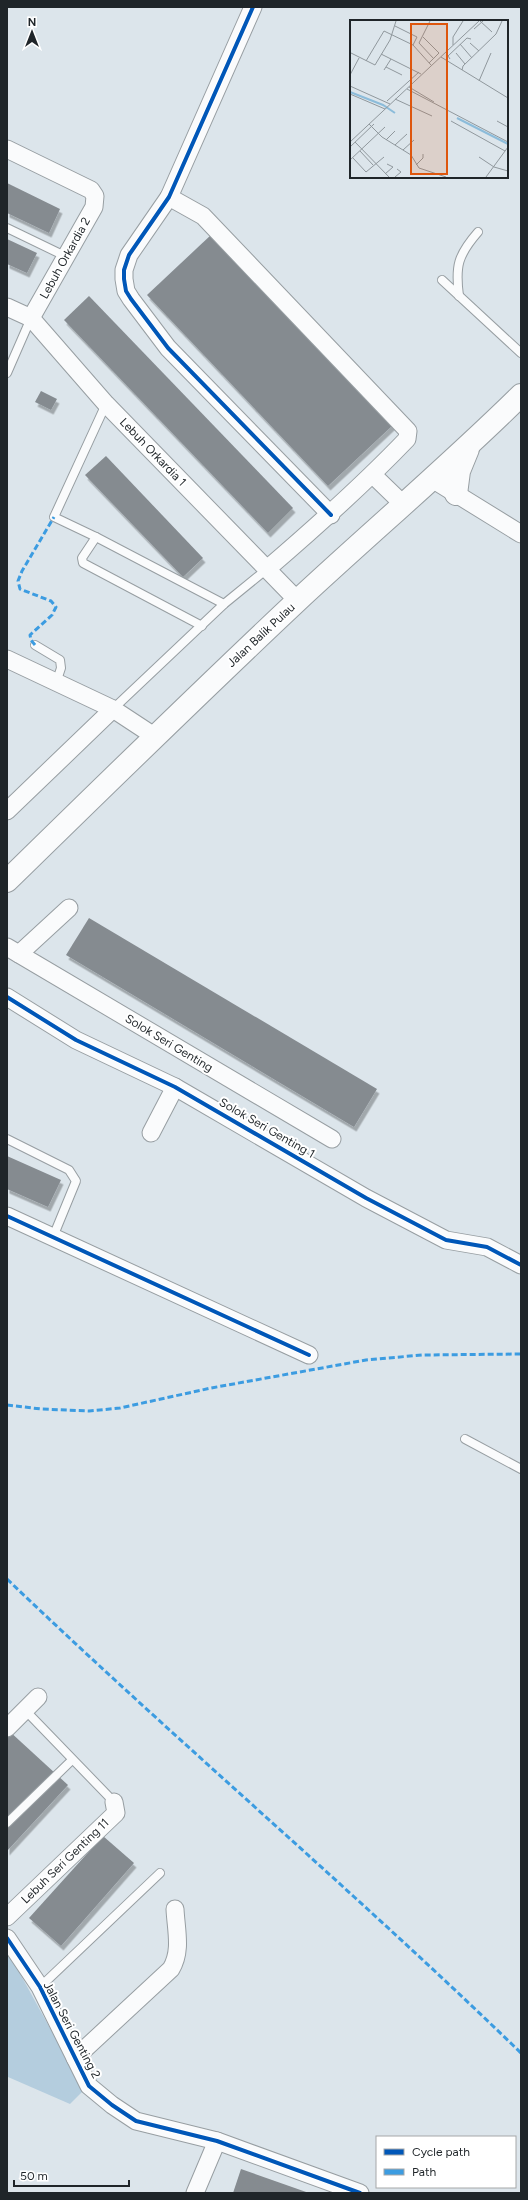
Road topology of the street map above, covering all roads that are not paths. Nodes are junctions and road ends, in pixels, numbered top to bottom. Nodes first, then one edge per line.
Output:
1 (253, 7) edge
2 (7, 149) edge
3 (169, 197) junction
4 (7, 228) edge
5 (478, 232) dead end
6 (65, 256) junction
7 (442, 280) dead end
8 (459, 296) junction
9 (7, 307) edge
10 (31, 318) junction
11 (521, 352) edge
12 (7, 373) edge
13 (521, 396) edge
14 (106, 404) junction
15 (469, 446) junction
16 (373, 474) junction
17 (432, 479) junction
18 (456, 494) junction
19 (404, 505) junction
20 (331, 515) junction
21 (521, 534) edge
22 (96, 536) junction
23 (267, 569) junction
24 (298, 601) junction
25 (224, 604) junction
26 (202, 626) junction
27 (35, 645) dead end
28 (7, 659) edge
29 (56, 683) junction
30 (113, 709) junction
31 (154, 736) junction
32 (7, 811) edge
33 (7, 881) edge
34 (69, 908) dead end
35 (13, 950) edge
36 (7, 997) edge
37 (175, 1087) junction
38 (151, 1133) dead end
39 (7, 1139) edge
40 (332, 1139) dead end
41 (7, 1216) edge
42 (53, 1237) junction
43 (521, 1265) edge
44 (309, 1354) dead end
45 (465, 1439) dead end
46 (521, 1469) edge
47 (38, 1697) dead end
48 (25, 1710) junction
49 (7, 1728) edge
50 (72, 1760) junction
51 (114, 1802) joint
52 (7, 1823) edge
53 (160, 1873) dead end
54 (175, 1909) dead end
55 (7, 1917) edge
56 (7, 1938) edge
57 (40, 1987) junction
58 (75, 2058) junction
59 (217, 2141) junction
60 (195, 2193) edge
61 (360, 2193) edge

1 - 3 street
2 - 6 street, Lebuh Orkardia 2
3 - 16 street
3 - 20 street
4 - 6 lane
5 - 8 lane
6 - 10 street, Lebuh Orkardia 2
7 - 8 lane
8 - 11 lane
9 - 10 street, Lebuh Orkardia 1
10 - 12 lane
10 - 14 street, Lebuh Orkardia 1
13 - 15 main road, Jalan Balik Pulau
14 - 22 lane
14 - 23 street, Lebuh Orkardia 1
15 - 17 main road, Jalan Balik Pulau
15 - 18 main road
16 - 19 street
16 - 20 street
17 - 18 street
17 - 19 main road, Jalan Balik Pulau
18 - 21 street
19 - 24 main road, Jalan Balik Pulau
20 - 23 street
22 - 25 lane
22 - 26 lane
23 - 24 street, Lebuh Orkardia 1
23 - 25 lane
24 - 31 main road, Jalan Balik Pulau
25 - 26 lane
26 - 30 lane
27 - 29 lane
28 - 29 street
29 - 30 street
30 - 31 street
30 - 32 street
31 - 33 main road, Jalan Balik Pulau
34 - 35 street
35 - 40 street, Solok Seri Genting
36 - 37 street, Solok Seri Genting 1
37 - 38 street
37 - 43 street, Solok Seri Genting 1
39 - 42 lane
41 - 42 street
42 - 44 street
45 - 46 lane
47 - 48 street
48 - 49 street
48 - 50 lane
50 - 51 lane
50 - 52 lane
51 - 55 street, Lebuh Seri Genting 11
53 - 57 lane
54 - 58 street
56 - 57 street, Jalan Seri Genting 2
57 - 58 street, Jalan Seri Genting 2
58 - 59 street, Jalan Seri Genting 2
59 - 60 street
59 - 61 street, Jalan Seri Genting 2

